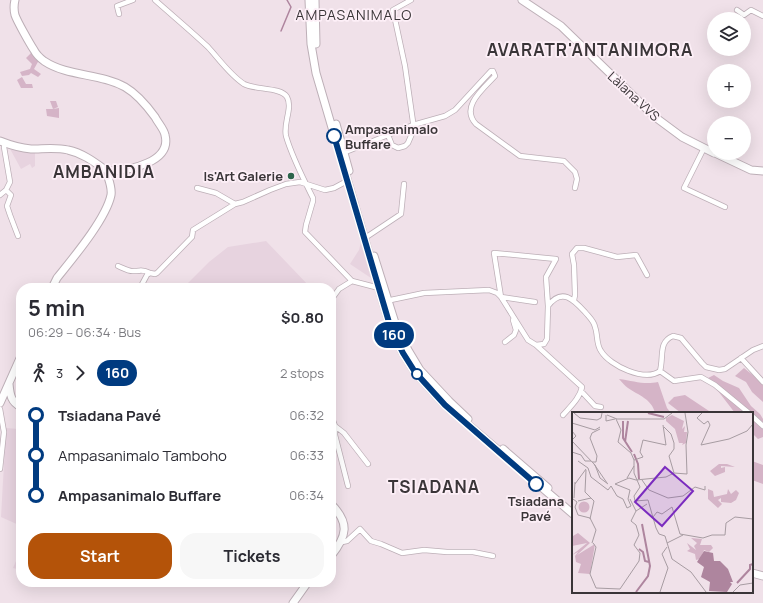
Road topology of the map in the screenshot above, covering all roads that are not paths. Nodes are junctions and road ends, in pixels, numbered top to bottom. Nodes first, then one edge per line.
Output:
1 (15, 0) edge
2 (133, 0) edge
3 (155, 0) edge
4 (309, 0) edge
5 (315, 0) edge
6 (411, 0) edge
7 (522, 0) edge
8 (737, 10) dead end
9 (119, 14) dead end
10 (763, 16) edge
11 (413, 125) junction
12 (388, 135) junction
13 (3, 142) edge
14 (704, 148) junction
15 (707, 150) edge
16 (341, 153) junction
17 (730, 160) edge
18 (763, 171) edge
19 (108, 172) junction
20 (347, 180) junction
21 (306, 184) junction
22 (404, 184) dead end
23 (197, 188) dead end
24 (576, 188) dead end
25 (6, 190) junction
26 (0, 195) edge
27 (235, 204) junction
28 (725, 207) dead end
29 (18, 236) dead end
30 (368, 236) junction
31 (118, 266) dead end
32 (150, 273) junction
33 (647, 275) dead end
34 (352, 281) junction
35 (55, 283) edge
36 (143, 283) edge
37 (379, 288) junction
38 (336, 293) edge
39 (501, 297) junction
40 (574, 300) junction
41 (386, 301) junction
42 (535, 302) dead end
43 (548, 306) junction
44 (512, 316) junction
45 (505, 342) dead end
46 (536, 345) junction
47 (763, 346) edge
48 (741, 358) junction
49 (16, 367) edge
50 (660, 371) junction
51 (9, 382) junction
52 (763, 382) edge
53 (581, 391) junction
54 (0, 402) edge
55 (16, 404) edge
56 (601, 407) dead end
57 (0, 409) edge
58 (748, 412) edge
59 (563, 415) dead end
60 (753, 417) edge
61 (763, 426) edge
62 (336, 427) edge
63 (336, 439) edge
64 (368, 464) dead end
65 (0, 469) edge
66 (348, 486) dead end
67 (572, 508) edge
68 (336, 510) edge
69 (572, 513) edge
70 (342, 542) junction
71 (336, 550) edge
72 (493, 556) dead end
73 (753, 573) edge
74 (763, 576) edge
75 (753, 578) edge
76 (763, 580) edge
77 (304, 587) edge
78 (293, 603) edge

1 - 19 street
2 - 9 street
3 - 21 street
4 - 16 street
5 - 16 street
6 - 11 street
7 - 14 street, Làlana VVS
8 - 10 street
11 - 12 street
11 - 12 street
11 - 24 street
12 - 16 street
13 - 19 street
13 - 25 street
14 - 15 street, Làlana VVS
14 - 28 street
16 - 20 street
16 - 30 street
17 - 18 street, Làlana VVS
19 - 35 street
20 - 21 street
20 - 37 street
21 - 27 street
21 - 34 street
22 - 30 street
23 - 27 street
25 - 26 street
25 - 29 street
27 - 32 street
30 - 41 street
31 - 32 street
32 - 36 street
33 - 40 street
34 - 37 street
34 - 38 street
37 - 41 street
39 - 41 street
39 - 42 street
39 - 43 street
39 - 44 street
40 - 43 street
40 - 50 street
41 - 67 street
41 - 69 street
43 - 46 street
44 - 45 street
44 - 46 street
46 - 53 street
47 - 48 street
48 - 50 street
48 - 52 street
49 - 51 street
50 - 58 street
51 - 54 street
51 - 55 street
53 - 56 street
53 - 59 street
57 - 65 street
60 - 61 street
62 - 64 street
63 - 66 street
68 - 70 street
70 - 71 street
70 - 72 street
73 - 74 street
75 - 76 street
77 - 78 street

